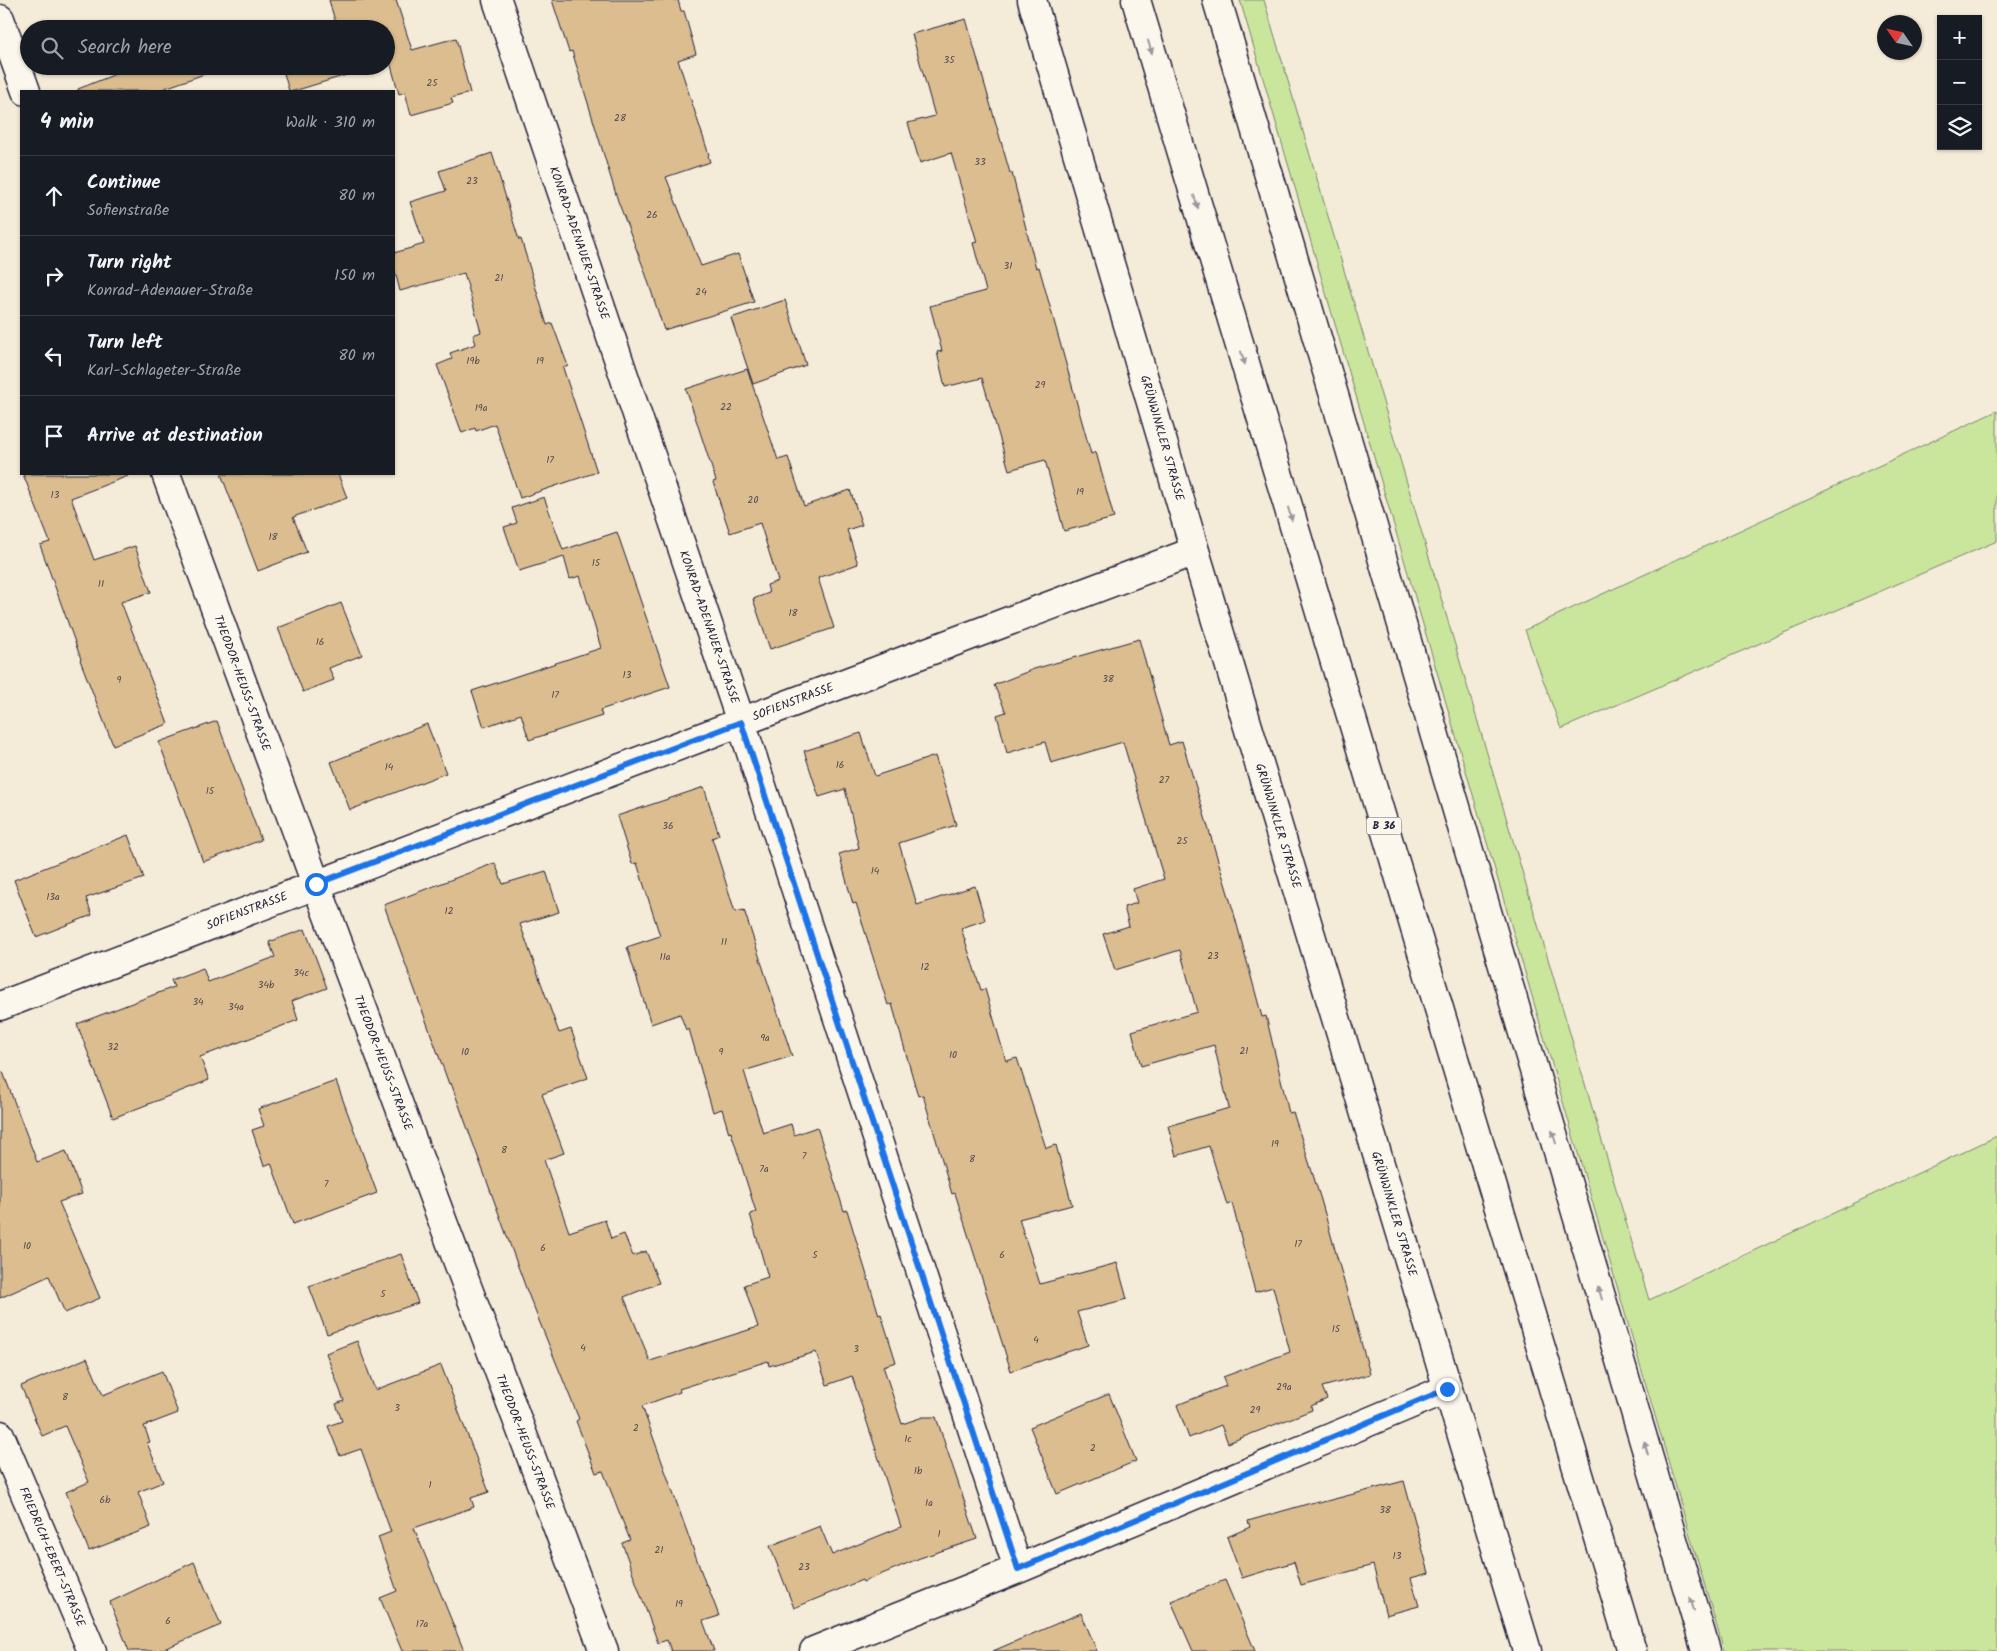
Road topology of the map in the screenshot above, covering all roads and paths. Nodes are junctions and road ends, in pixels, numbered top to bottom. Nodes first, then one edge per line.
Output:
1 (497, 0) edge
2 (1032, 0) edge
3 (1136, 0) edge
4 (1217, 0) edge
5 (0, 19) edge
6 (20, 74) edge
7 (20, 75) edge
8 (26, 90) edge
9 (166, 475) edge
10 (1195, 551) junction
11 (741, 722) junction
12 (316, 884) junction
13 (0, 1006) edge
14 (1447, 1389) junction
15 (0, 1435) edge
16 (1018, 1569) junction
17 (92, 1651) edge
18 (604, 1651) edge
19 (814, 1651) edge
20 (1527, 1651) edge
21 (1632, 1651) edge
22 (1706, 1651) edge

1 - 11 street, KONRAD-ADENAUER-STRASSE
2 - 10 street, GRÜNWINKLER STRASSE
3 -> 21 street, B 36
22 -> 4 street
5 - 6 street
7 - 8 street
9 - 12 street, THEODOR-HEUSS-STRASSE
10 - 11 street, SOFIENSTRASSE
10 - 14 street, GRÜNWINKLER STRASSE
11 - 12 street, SOFIENSTRASSE
11 - 16 street, KONRAD-ADENAUER-STRASSE
12 - 13 street, SOFIENSTRASSE
12 - 18 street, THEODOR-HEUSS-STRASSE
14 - 16 street
14 - 20 street, GRÜNWINKLER STRASSE
15 - 17 street, FRIEDRICH-EBERT-STRASSE
16 - 19 street

